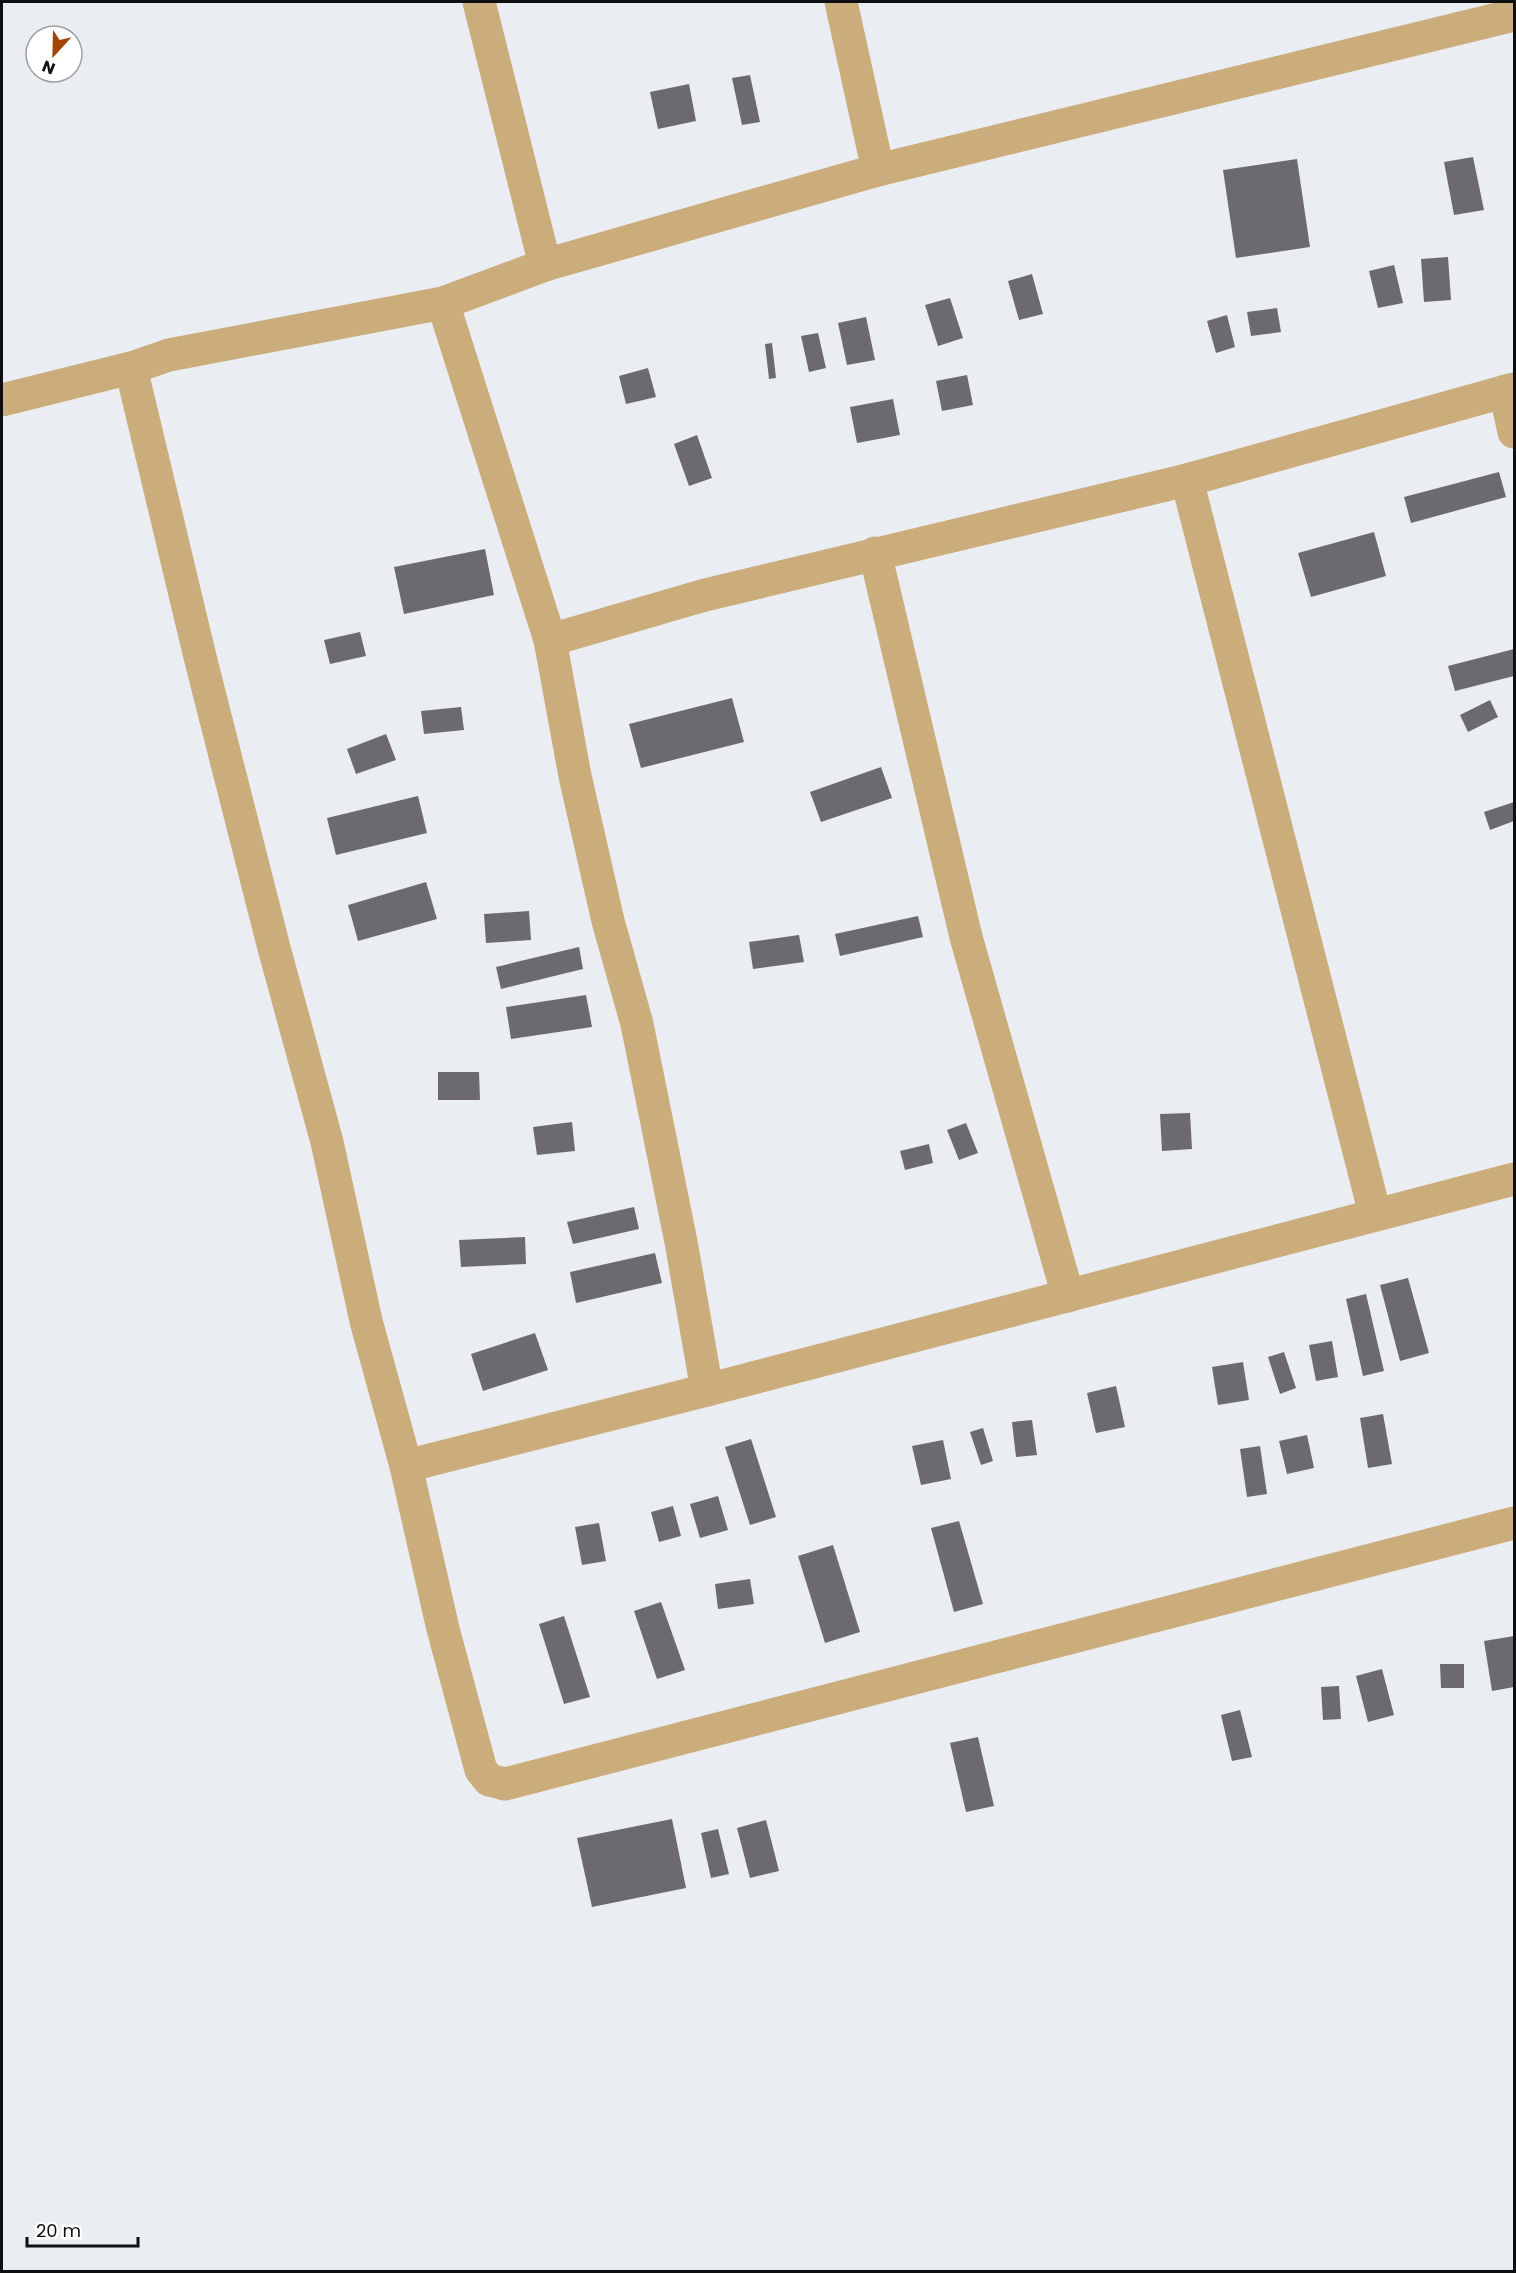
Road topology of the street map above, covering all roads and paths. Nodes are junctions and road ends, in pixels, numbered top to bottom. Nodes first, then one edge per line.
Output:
1 (479, 2) edge
2 (841, 2) edge
3 (1515, 15) edge
4 (878, 170) junction
5 (545, 266) junction
6 (443, 303) junction
7 (131, 368) junction
8 (1510, 390) edge
9 (2, 400) edge
10 (1515, 432) edge
11 (1187, 480) junction
12 (875, 553) junction
13 (550, 640) junction
14 (1515, 1179) edge
15 (1375, 1214) junction
16 (1068, 1296) junction
17 (707, 1390) junction
18 (406, 1466) junction
19 (1515, 1523) edge

1 - 5 street
2 - 4 street
3 - 4 street
4 - 5 street
5 - 6 street
6 - 7 street
6 - 13 street
7 - 9 street
7 - 18 street
8 - 10 street
8 - 11 street
11 - 12 street
11 - 15 street
12 - 13 street
12 - 16 street
13 - 17 street
14 - 15 street
15 - 16 street
16 - 17 street
17 - 18 street
18 - 19 street

